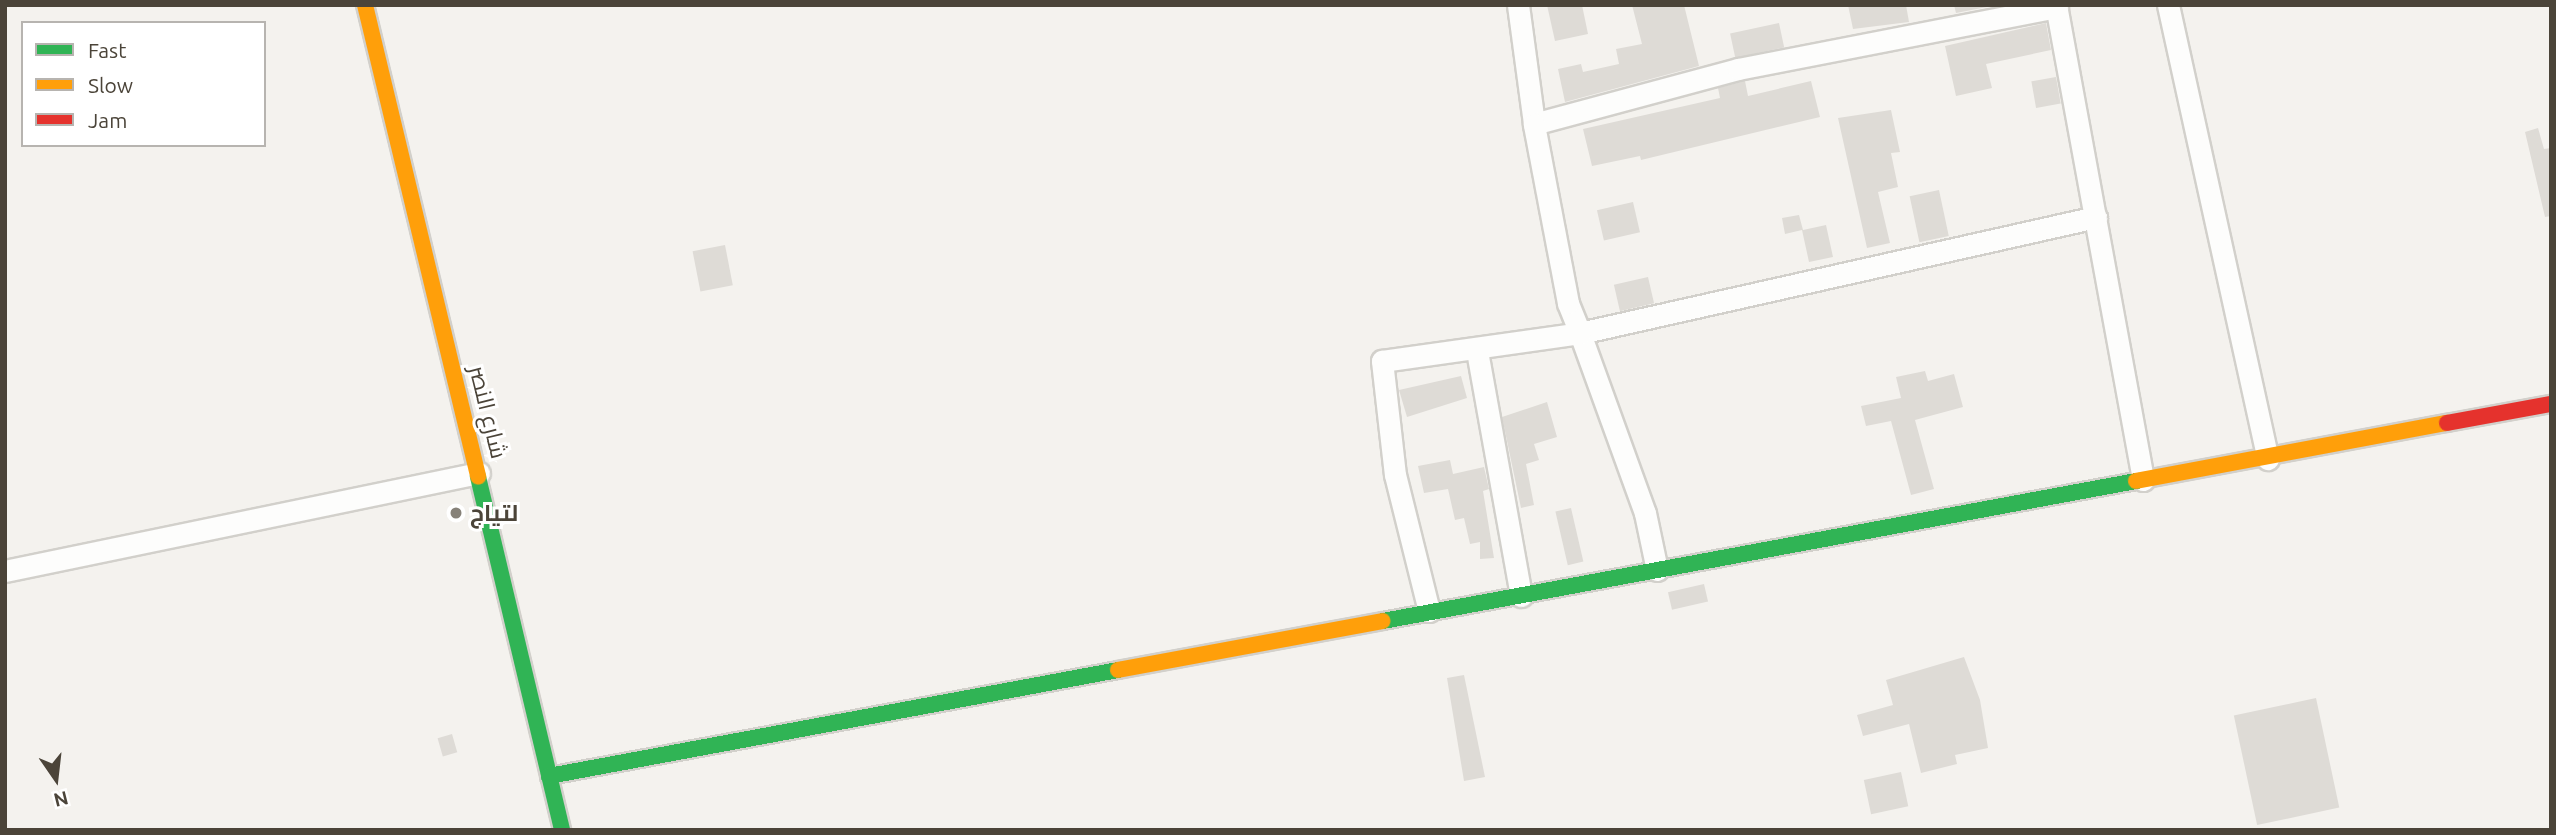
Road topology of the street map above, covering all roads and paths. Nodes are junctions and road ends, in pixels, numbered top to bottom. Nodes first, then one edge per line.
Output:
1 (365, 5) edge
2 (1518, 5) edge
3 (2168, 5) edge
4 (2057, 6) edge
5 (1534, 124) junction
6 (2096, 217) junction
7 (1580, 333) junction
8 (1477, 351) junction
9 (2551, 404) edge
10 (2268, 459) junction
11 (479, 473) junction
12 (2143, 480) junction
13 (1657, 570) junction
14 (5, 571) edge
15 (1521, 596) junction
16 (1429, 611) junction
17 (549, 776) junction
18 (562, 830) edge

1 - 11 street, شارع النصر
2 - 5 street
3 - 10 street
4 - 5 street
4 - 6 street
5 - 7 street
6 - 7 street
6 - 12 street
7 - 8 street
7 - 13 street
8 - 15 street
8 - 16 street
9 - 10 street
10 - 12 street
11 - 14 street
11 - 17 street, شارع النصر
12 - 13 street
13 - 15 street
15 - 16 street
16 - 17 street
17 - 18 street, شارع النصر

